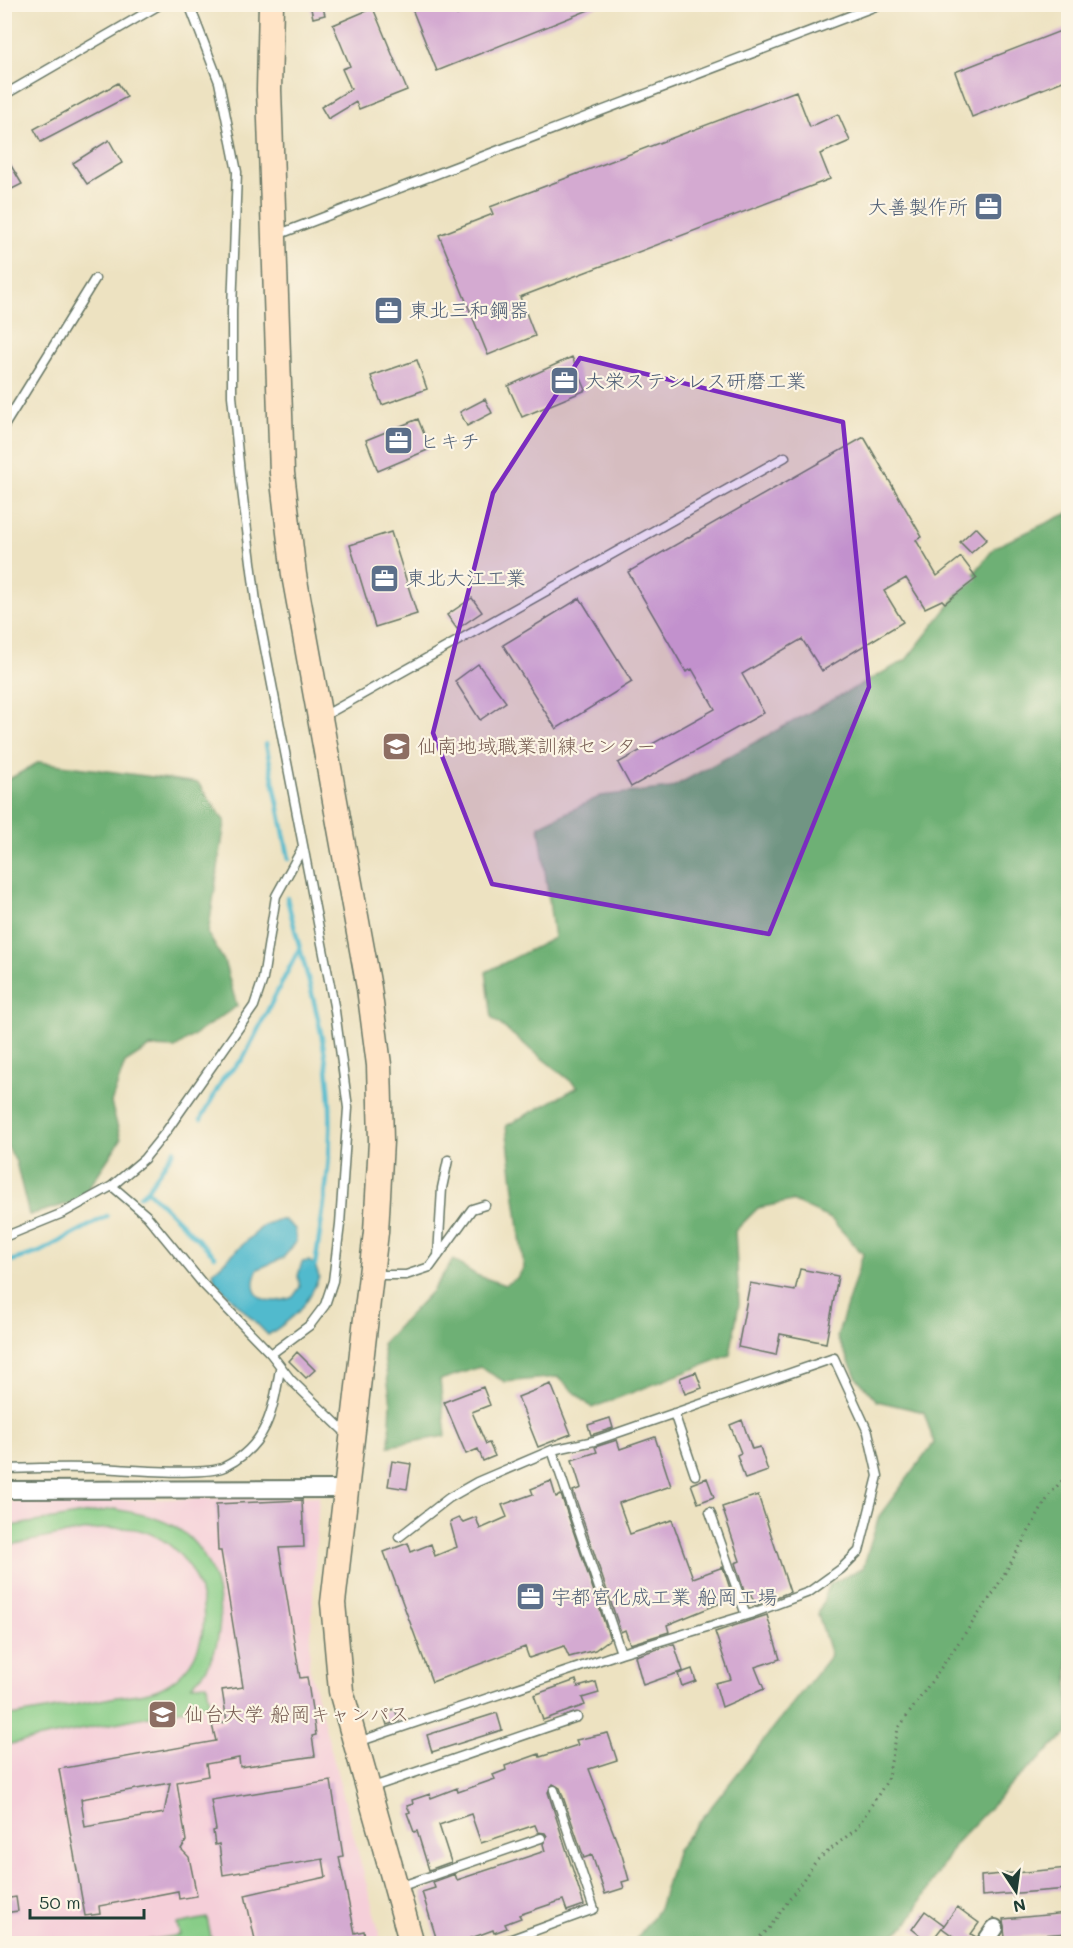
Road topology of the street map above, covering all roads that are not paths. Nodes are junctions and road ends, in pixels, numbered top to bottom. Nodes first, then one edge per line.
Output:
1 (161, 4) edge
2 (189, 4) edge
3 (271, 4) edge
4 (881, 4) edge
5 (4, 95) edge
6 (273, 236) junction
7 (95, 279) dead end
8 (4, 426) edge
9 (785, 457) dead end
10 (322, 717) junction
11 (303, 848) junction
12 (448, 1160) dead end
13 (112, 1186) junction
14 (485, 1205) dead end
15 (4, 1237) edge
16 (438, 1256) junction
17 (372, 1275) junction
18 (271, 1354) junction
19 (280, 1369) junction
20 (674, 1413) junction
21 (351, 1438) junction
22 (552, 1450) junction
23 (4, 1469) edge
24 (695, 1475) dead end
25 (346, 1489) junction
26 (4, 1490) edge
27 (710, 1512) dead end
28 (399, 1537) dead end
29 (746, 1615) junction
30 (621, 1653) junction
31 (577, 1717) dead end
32 (355, 1743) junction
33 (368, 1789) junction
34 (554, 1791) dead end
35 (541, 1838) dead end
36 (396, 1888) junction
37 (995, 1928) dead end
38 (498, 1943) edge
39 (412, 1944) edge
40 (984, 1944) edge

1 - 5 lane
2 - 11 lane
3 - 6 street
4 - 6 lane
6 - 10 street
7 - 8 lane
9 - 10 lane
10 - 17 street
11 - 13 lane
11 - 18 lane
12 - 16 lane
13 - 15 lane
13 - 18 lane
14 - 16 lane
16 - 17 lane
17 - 21 street
18 - 19 lane
19 - 21 lane
19 - 23 lane
20 - 22 lane
20 - 24 lane
20 - 29 lane
21 - 25 street
22 - 28 lane
22 - 30 lane
25 - 26 street
25 - 32 street
27 - 29 lane
29 - 30 lane
30 - 32 lane
31 - 33 lane
32 - 33 street
33 - 36 street
34 - 38 lane
35 - 36 lane
36 - 39 street
37 - 40 street

